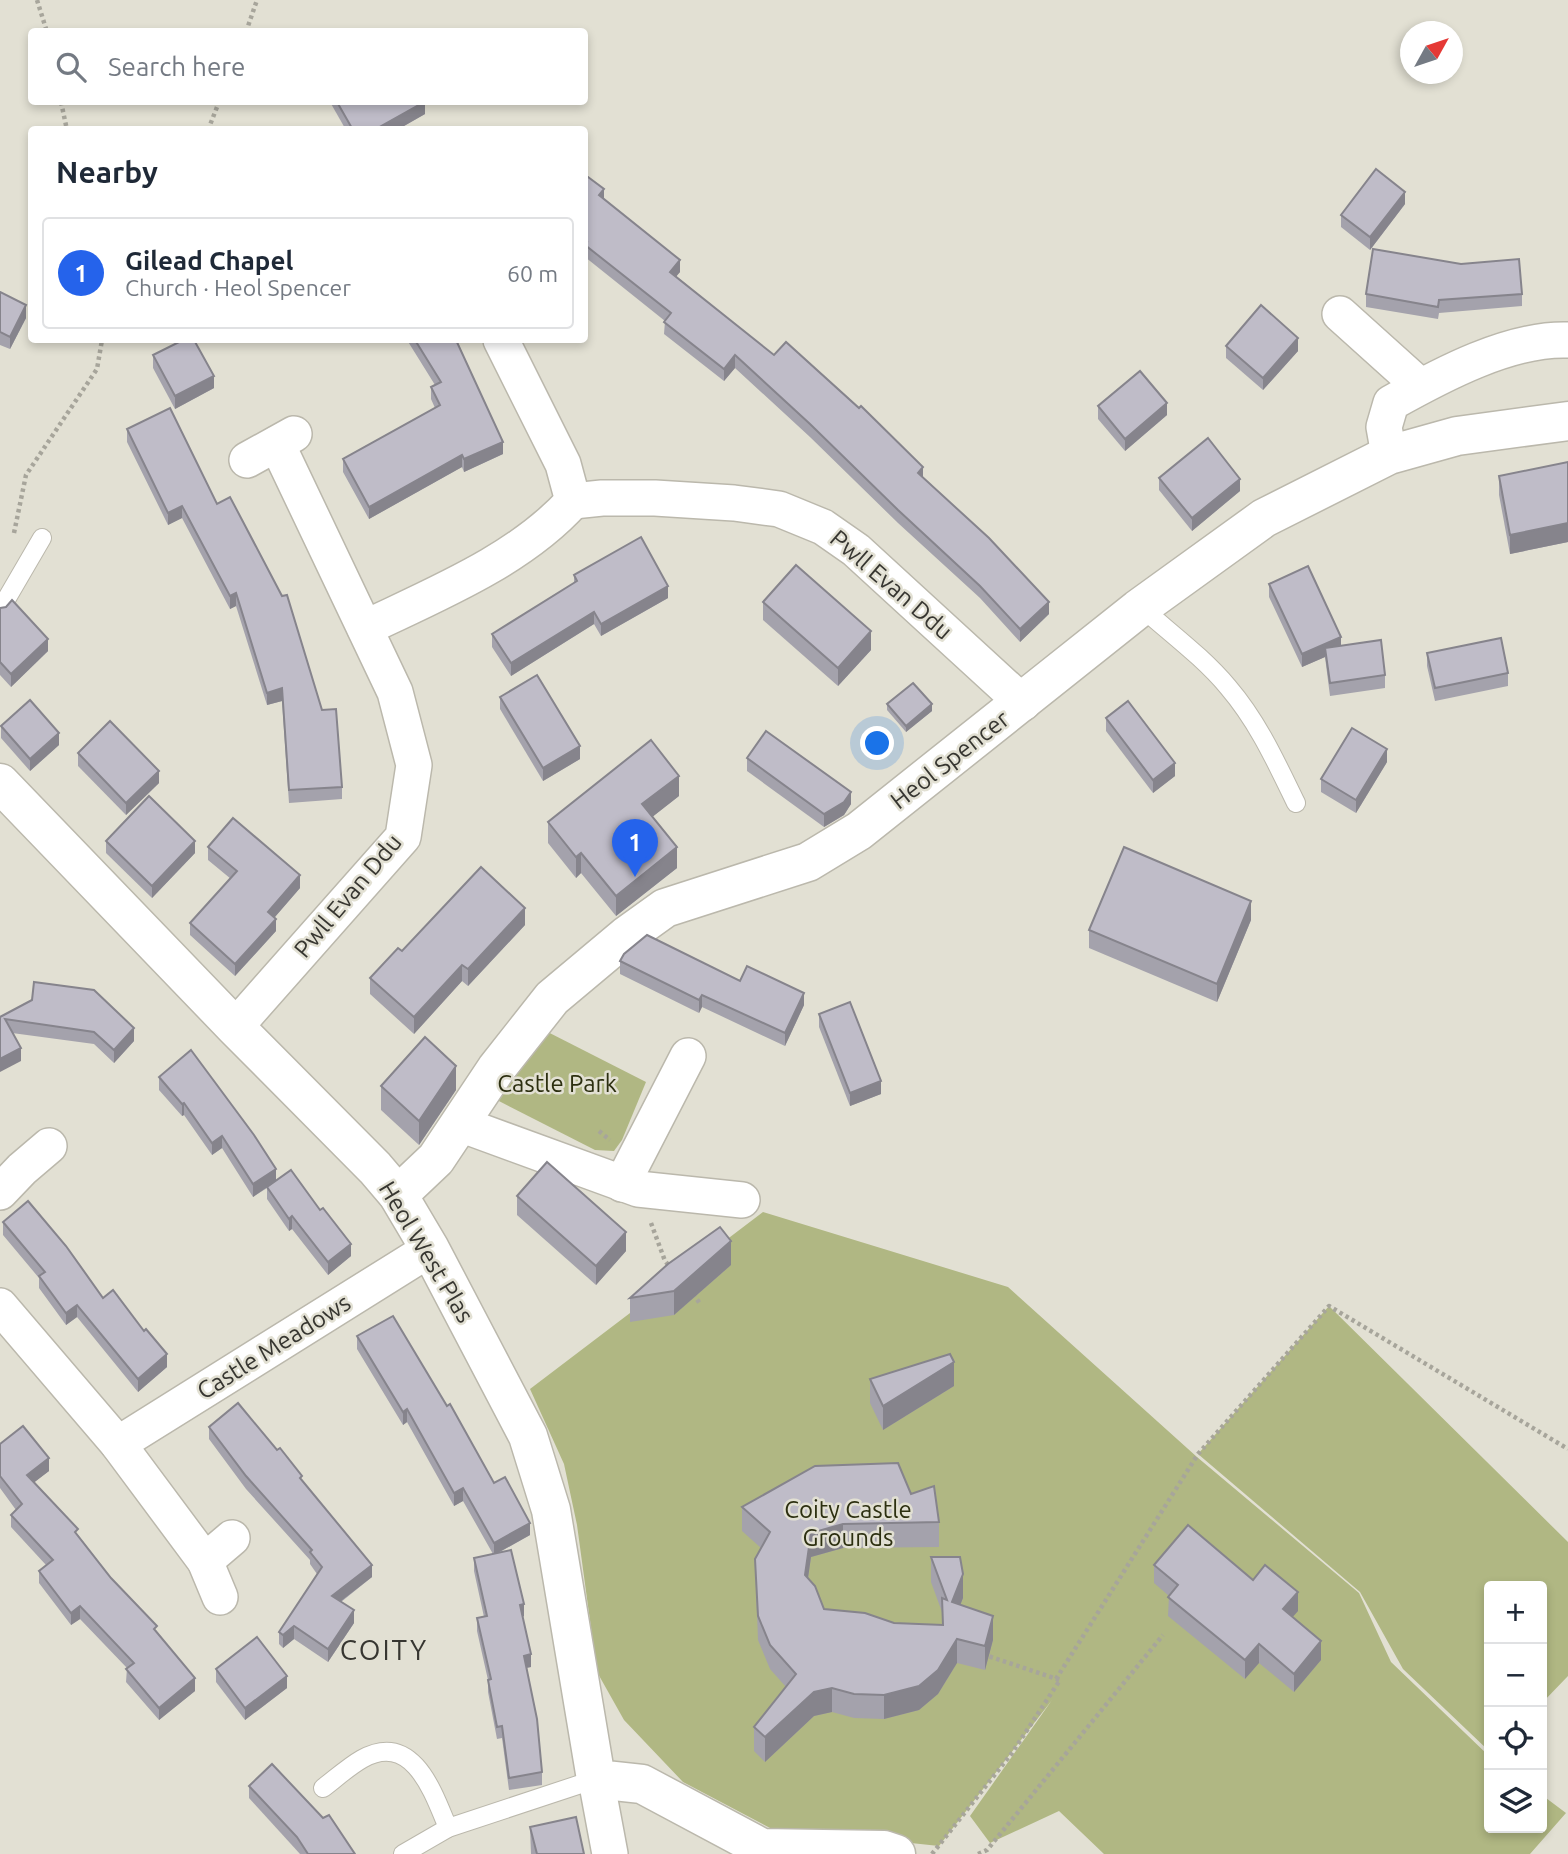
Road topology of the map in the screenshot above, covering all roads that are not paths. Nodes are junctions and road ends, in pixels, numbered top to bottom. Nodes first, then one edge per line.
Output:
1 (1339, 314) dead end
2 (1568, 340) edge
3 (503, 343) edge
4 (1420, 386) junction
5 (1568, 421) edge
6 (1390, 455) junction
7 (247, 460) dead end
8 (573, 501) junction
9 (42, 538) dead end
10 (1141, 607) junction
11 (0, 610) edge
12 (365, 628) junction
13 (1023, 703) junction
14 (0, 783) edge
15 (1296, 803) dead end
16 (235, 1027) junction
17 (688, 1056) dead end
18 (460, 1124) junction
19 (49, 1146) dead end
20 (630, 1187) junction
21 (0, 1192) edge
22 (398, 1195) junction
23 (743, 1200) dead end
24 (430, 1250) junction
25 (0, 1306) edge
26 (118, 1444) junction
27 (232, 1538) dead end
28 (205, 1561) junction
29 (220, 1597) dead end
30 (596, 1779) junction
31 (323, 1788) dead end
32 (448, 1828) junction
33 (403, 1854) edge
34 (610, 1854) edge
35 (896, 1854) edge

1 - 4 street
2 - 4 street
3 - 8 street
4 - 6 street
5 - 6 street, Heol Spencer
6 - 10 street, Heol Spencer
7 - 12 street, Pwll Evan Ddu
8 - 12 street
8 - 13 street, Pwll Evan Ddu
9 - 11 lane
10 - 13 street, Heol Spencer
10 - 15 lane
12 - 16 street, Pwll Evan Ddu
13 - 18 street, Heol Spencer
14 - 16 street, Heol West Plas
16 - 22 street, Heol West Plas
17 - 20 street
18 - 20 street
18 - 22 street, Heol Spencer
19 - 21 street
20 - 23 street
22 - 24 street, Heol West Plas
24 - 26 street, Castle Meadows
24 - 30 street, Heol West Plas
25 - 26 street
26 - 28 street
27 - 28 street
28 - 29 street
30 - 32 lane
30 - 34 street, Heol West Plas
30 - 35 street
31 - 32 lane
32 - 33 lane

